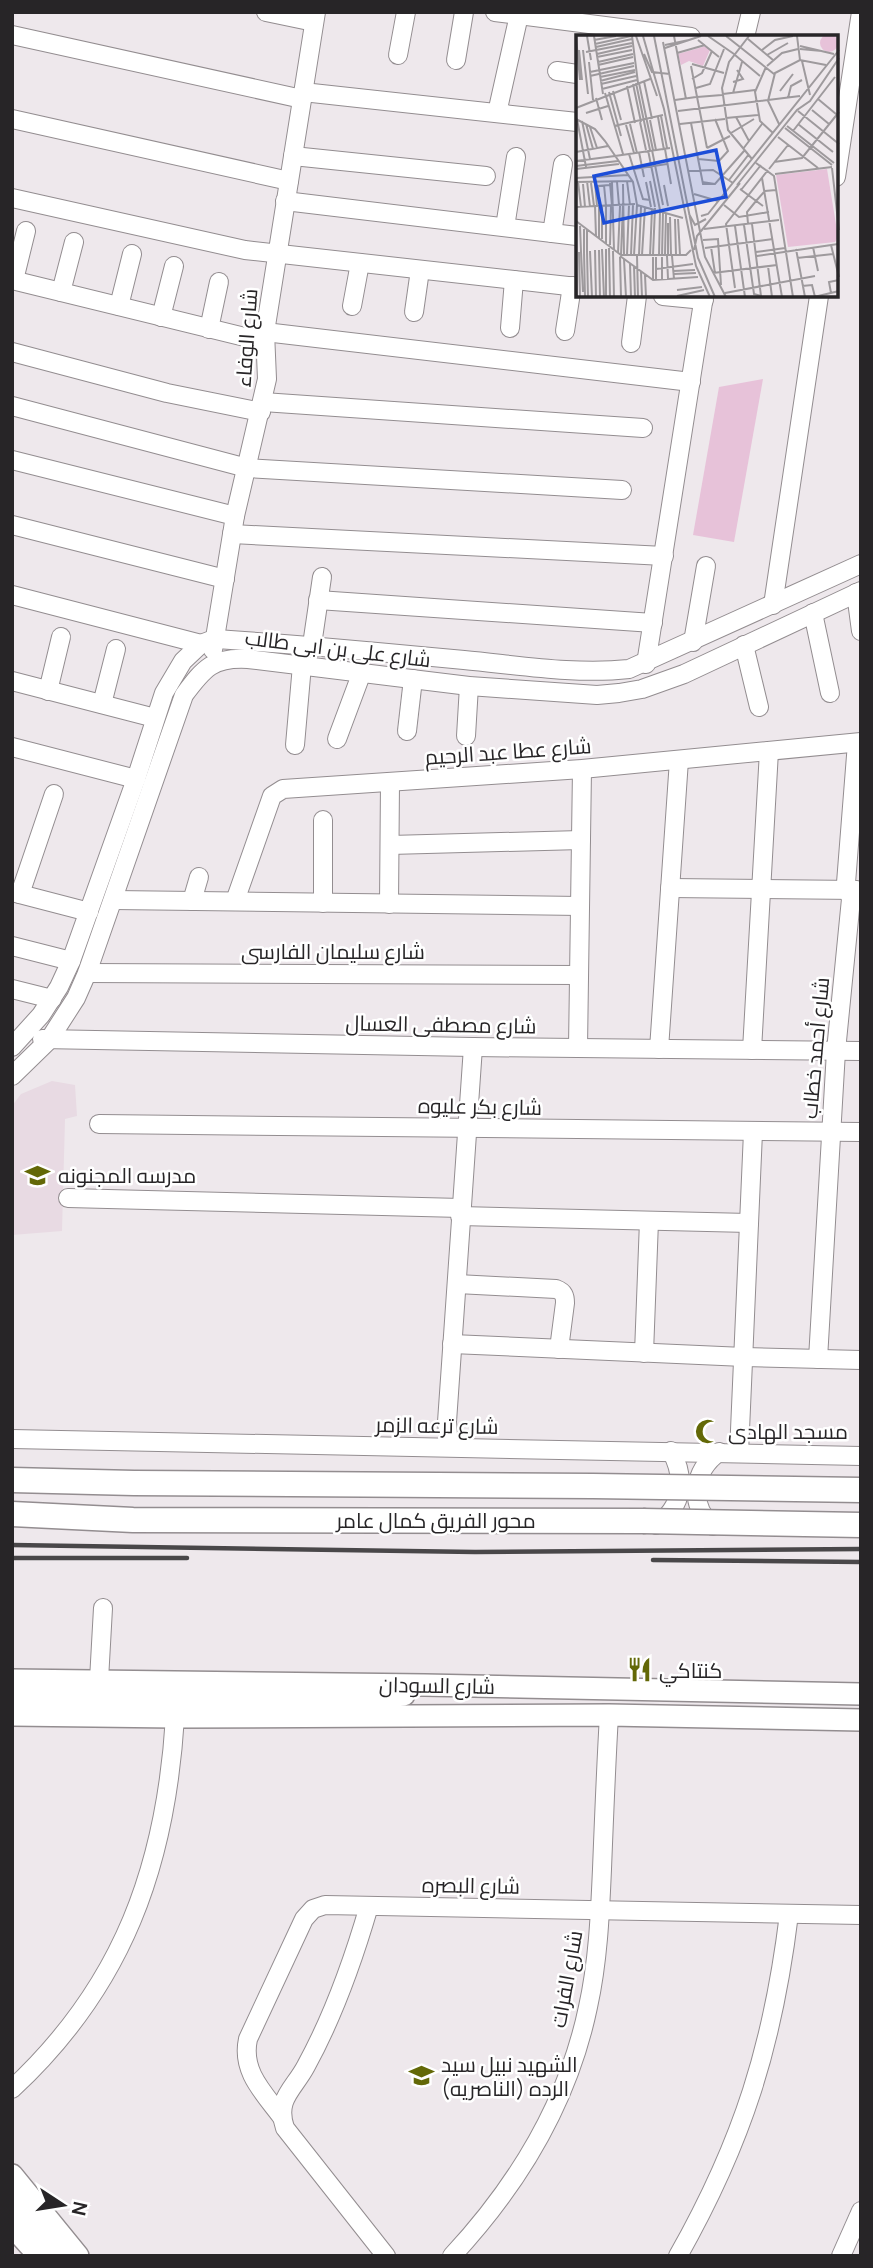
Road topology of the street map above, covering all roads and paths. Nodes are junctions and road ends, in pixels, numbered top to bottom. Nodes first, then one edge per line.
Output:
1 (266, 12) edge
2 (406, 12) edge
3 (464, 12) edge
4 (495, 12) edge
5 (751, 12) edge
6 (861, 12) edge
7 (519, 15) junction
8 (315, 17) edge
9 (12, 35) edge
10 (675, 35) edge
11 (745, 35) edge
12 (398, 55) dead end
13 (456, 60) dead end
14 (557, 71) dead end
15 (576, 74) edge
16 (302, 95) junction
17 (497, 113) junction
18 (12, 119) edge
19 (576, 122) edge
20 (293, 156) junction
21 (516, 157) dead end
22 (563, 164) dead end
23 (838, 164) edge
24 (486, 176) dead end
25 (289, 181) junction
26 (12, 198) edge
27 (285, 201) junction
28 (505, 227) junction
29 (26, 232) dead end
30 (552, 233) junction
31 (576, 236) edge
32 (74, 242) dead end
33 (132, 254) dead end
34 (277, 254) junction
35 (360, 263) junction
36 (174, 266) dead end
37 (420, 270) junction
38 (13, 280) edge
39 (514, 280) junction
40 (219, 282) dead end
41 (575, 286) edge
42 (61, 292) junction
43 (637, 298) edge
44 (704, 298) edge
45 (819, 298) edge
46 (119, 306) junction
47 (352, 306) dead end
48 (414, 312) dead end
49 (161, 317) junction
50 (209, 328) junction
51 (510, 328) dead end
52 (565, 331) dead end
53 (265, 337) junction
54 (631, 343) dead end
55 (12, 352) edge
56 (691, 382) junction
57 (12, 406) edge
58 (262, 407) junction
59 (643, 428) dead end
60 (12, 460) edge
61 (247, 468) junction
62 (622, 490) dead end
63 (235, 516) junction
64 (12, 525) edge
65 (232, 534) junction
66 (664, 556) junction
67 (861, 564) edge
68 (706, 566) dead end
69 (322, 576) dead end
70 (225, 579) junction
71 (858, 592) edge
72 (12, 594) edge
73 (318, 600) junction
74 (773, 605) junction
75 (813, 613) junction
76 (653, 623) junction
77 (861, 631) edge
78 (61, 637) dead end
79 (208, 642) junction
80 (693, 642) junction
81 (312, 645) junction
82 (744, 645) junction
83 (116, 649) dead end
84 (210, 664) junction
85 (646, 664) junction
86 (302, 665) junction
87 (362, 672) junction
88 (413, 679) junction
89 (12, 681) edge
90 (469, 686) junction
91 (48, 691) junction
92 (830, 693) dead end
93 (102, 705) junction
94 (759, 707) dead end
95 (155, 718) junction
96 (407, 731) dead end
97 (466, 736) dead end
98 (337, 739) dead end
99 (859, 742) edge
100 (295, 745) dead end
101 (12, 747) edge
102 (769, 751) junction
103 (678, 760) junction
104 (582, 769) junction
105 (136, 779) junction
106 (390, 782) junction
107 (54, 794) dead end
108 (323, 820) dead end
109 (581, 840) junction
110 (390, 845) junction
111 (198, 877) dead end
112 (670, 888) junction
113 (762, 889) junction
114 (854, 890) edge
115 (16, 893) edge
116 (114, 900) junction
117 (192, 901) junction
118 (235, 901) junction
119 (323, 902) junction
120 (389, 904) junction
121 (580, 906) junction
122 (89, 912) junction
123 (12, 946) edge
124 (71, 961) junction
125 (87, 973) junction
126 (579, 975) junction
127 (12, 989) edge
128 (52, 999) junction
129 (49, 1040) junction
130 (15, 1043) edge
131 (473, 1047) junction
132 (578, 1048) junction
133 (659, 1049) junction
134 (752, 1050) junction
135 (836, 1051) junction
136 (861, 1051) edge
137 (12, 1076) edge
138 (99, 1124) dead end
139 (467, 1128) junction
140 (753, 1132) junction
141 (831, 1132) junction
142 (861, 1132) edge
143 (68, 1198) dead end
144 (461, 1212) junction
145 (649, 1221) junction
146 (749, 1223) junction
147 (457, 1284) junction
148 (452, 1345) junction
149 (559, 1349) junction
150 (644, 1353) junction
151 (744, 1357) junction
152 (818, 1359) junction
153 (861, 1360) edge
154 (12, 1439) edge
155 (449, 1447) junction
156 (671, 1451) junction
157 (719, 1452) junction
158 (739, 1453) junction
159 (861, 1456) edge
160 (12, 1480) edge
161 (861, 1490) edge
162 (19, 1517) edge
163 (861, 1525) edge
164 (650, 1529) dead end
165 (716, 1529) dead end
166 (103, 1608) dead end
167 (12, 1680) edge
168 (99, 1681) junction
169 (425, 1685) junction
170 (861, 1694) edge
171 (12, 1697) edge
172 (12, 1715) edge
173 (609, 1715) junction
174 (175, 1717) junction
175 (861, 1720) edge
176 (369, 1906) junction
177 (600, 1911) junction
178 (789, 1913) junction
179 (861, 1915) edge
180 (12, 2089) edge
181 (281, 2116) junction
182 (12, 2175) edge
183 (12, 2202) edge
184 (861, 2211) edge
185 (12, 2226) edge
186 (39, 2256) edge
187 (62, 2256) edge
188 (78, 2256) edge
189 (386, 2256) edge
190 (452, 2256) edge
191 (678, 2256) edge
192 (841, 2256) edge

1 - 8 street
2 - 12 street
3 - 13 street
4 - 7 street
5 - 11 street
6 - 23 street
7 - 10 street
7 - 17 street
8 - 16 street, شارع الوفاء
9 - 16 street
14 - 15 street
16 - 17 street
16 - 20 street, شارع الوفاء
17 - 19 street
18 - 25 street
20 - 24 street
20 - 25 street, شارع الوفاء
21 - 28 street
22 - 30 street
25 - 27 street, شارع الوفاء
26 - 34 street
27 - 28 street
27 - 34 street, شارع الوفاء
28 - 30 street
29 - 38 street
30 - 31 street
32 - 42 street
33 - 46 street
34 - 35 street
34 - 53 street, شارع الوفاء
35 - 37 street
35 - 47 street
36 - 49 street
37 - 39 street
37 - 48 street
38 - 42 street
39 - 41 street
39 - 51 street
40 - 50 street
41 - 52 street
42 - 46 street
43 - 54 street
44 - 56 street
45 - 74 street
46 - 49 street
49 - 50 street
50 - 53 street
53 - 56 street
53 - 58 street, شارع الوفاء
55 - 58 street
56 - 66 street
57 - 61 street
58 - 59 street
58 - 61 street, شارع الوفاء
60 - 63 street
61 - 62 street
61 - 63 street, شارع الوفاء
63 - 65 street, شارع الوفاء
64 - 70 street
65 - 66 street
65 - 70 street, شارع الوفاء
66 - 76 street
67 - 74 street, شارع على بن ابى طالب
68 - 80 street
69 - 73 street
70 - 79 street, شارع الوفاء
71 - 75 street, شارع على بن ابى طالب
71 - 77 street
72 - 79 street, شارع على بن ابى طالب
73 - 76 street
73 - 81 street
74 - 80 street, شارع على بن ابى طالب
75 - 82 street, شارع على بن ابى طالب
75 - 92 street
76 - 85 street
78 - 91 street
79 - 81 street, شارع على بن ابى طالب
79 - 84 street, شارع الوفاء
79 - 95 street
80 - 85 street, شارع على بن ابى طالب
81 - 85 street, شارع على بن ابى طالب
82 - 90 street, شارع على بن ابى طالب
82 - 94 street
83 - 93 street
84 - 86 street, شارع على بن ابى طالب
84 - 116 street
86 - 87 street, شارع على بن ابى طالب
86 - 100 street
87 - 88 street, شارع على بن ابى طالب
87 - 98 street
88 - 90 street, شارع على بن ابى طالب
88 - 96 street
89 - 91 street
90 - 97 street
91 - 93 street
93 - 95 street
95 - 105 street
99 - 102 street, شارع عطا عبد الرحيم
99 - 114 street, شارع أحمد خطاب
101 - 105 street
102 - 103 street, شارع عطا عبد الرحيم
102 - 113 street
103 - 104 street, شارع عطا عبد الرحيم
103 - 112 street
104 - 106 street, شارع عطا عبد الرحيم
104 - 109 street
105 - 122 street
106 - 110 street
106 - 118 street, شارع عطا عبد الرحيم
107 - 115 street
108 - 119 street
109 - 110 street
109 - 121 street
110 - 120 street
111 - 117 street
112 - 113 street
112 - 133 street
113 - 114 street
113 - 134 street
114 - 135 street, شارع أحمد خطاب
115 - 122 street
116 - 117 street
116 - 125 street
117 - 118 street
118 - 119 street
119 - 120 street
120 - 121 street
121 - 126 street
122 - 124 street
123 - 124 street
124 - 128 street
125 - 126 street, شارع سليمان الفارسى
125 - 129 street
126 - 132 street
127 - 128 street
128 - 130 street
129 - 130 street, شارع مصطفى العسال
129 - 131 street, شارع مصطفى العسال
129 - 137 street
131 - 132 street, شارع مصطفى العسال
131 - 139 street
132 - 133 street, شارع مصطفى العسال
133 - 134 street, شارع مصطفى العسال
134 - 135 street, شارع مصطفى العسال
135 - 136 street, شارع مصطفى العسال
135 - 141 street, شارع أحمد خطاب
138 - 139 street, شارع بكر عليوه
139 - 140 street, شارع بكر عليوه
139 - 144 street
140 - 141 street, شارع بكر عليوه
140 - 146 street
141 - 142 street, شارع بكر عليوه
141 - 152 street, شارع أحمد خطاب
143 - 144 street
144 - 145 street
144 - 147 street
145 - 146 street
145 - 150 street
146 - 151 street
147 - 148 street
147 - 149 street
148 - 149 street
148 - 155 street
149 - 150 street
150 - 151 street
151 - 152 street
151 - 158 street
152 - 153 street
154 - 155 street, شارع ترعه الزمر
155 - 156 street, شارع ترعه الزمر
156 - 157 street, شارع ترعه الزمر
156 - 164 street
157 - 158 street, شارع ترعه الزمر
157 - 165 street
158 - 159 street, شارع ترعه الزمر
160 - 161 highway, محور الفريق كمال عامر, bridge
162 - 163 highway, محور الفريق كمال عامر, bridge
166 - 168 street
167 - 168 main road, شارع السودان
168 - 169 main road, شارع السودان
169 - 170 main road, شارع السودان
169 - 171 main road
172 - 174 main road, شارع السودان
173 - 174 main road, شارع السودان
173 - 175 main road, شارع السودان
173 - 177 street, شارع الفرات
174 - 180 street
176 - 177 street, شارع البصره
176 - 181 street
176 - 181 street, شارع البصره
177 - 178 street, شارع البصره
177 - 190 street, شارع الفرات
178 - 179 street, شارع البصره
178 - 191 street
181 - 189 street
182 - 188 main road
183 - 187 highway
184 - 192 street
185 - 186 main road

